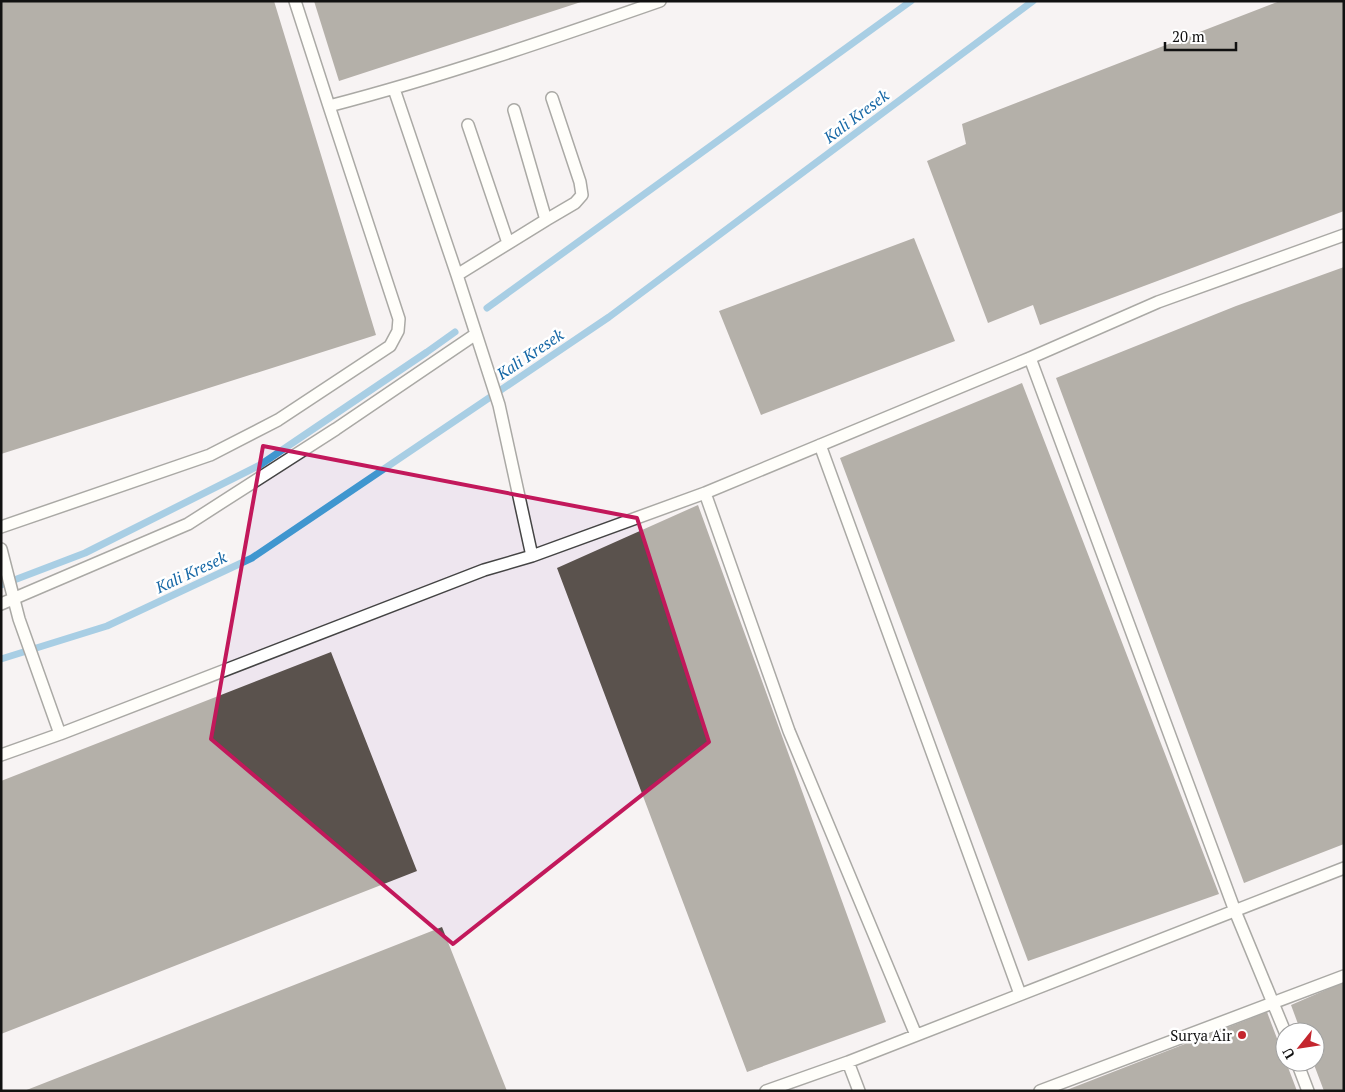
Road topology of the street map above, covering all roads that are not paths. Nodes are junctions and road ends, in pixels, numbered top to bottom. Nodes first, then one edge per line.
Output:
1 (295, 1) edge
2 (660, 1) edge
3 (394, 89) junction
4 (552, 98) dead end
5 (329, 106) junction
6 (514, 110) dead end
7 (468, 125) dead end
8 (546, 220) junction
9 (1344, 235) edge
10 (508, 243) junction
11 (457, 275) junction
12 (476, 334) junction
13 (1030, 358) junction
14 (820, 445) junction
15 (705, 493) junction
16 (1, 526) edge
17 (1, 549) edge
18 (532, 556) junction
19 (12, 594) junction
20 (1, 604) edge
21 (60, 734) junction
22 (1, 755) edge
23 (1344, 868) edge
24 (1235, 911) junction
25 (1344, 976) edge
26 (1020, 994) junction
27 (1274, 1003) junction
28 (1281, 1022) edge
29 (916, 1035) junction
30 (848, 1062) junction
31 (1301, 1072) edge
32 (766, 1091) edge
33 (859, 1091) edge
34 (1040, 1091) edge
35 (1308, 1091) edge

1 - 5 lane
2 - 3 lane
3 - 5 lane
3 - 11 lane
4 - 8 lane
5 - 16 lane
6 - 8 lane
7 - 10 lane
8 - 10 lane
9 - 13 lane
10 - 11 lane
11 - 12 lane
12 - 18 lane
12 - 19 lane
13 - 14 lane
13 - 24 lane
14 - 15 lane
14 - 26 lane
15 - 18 lane
15 - 29 lane
17 - 19 lane
18 - 21 lane
19 - 20 lane
19 - 21 lane
21 - 22 lane
23 - 24 lane
24 - 26 lane
24 - 27 lane
25 - 27 lane
26 - 29 lane
27 - 28 lane
27 - 34 lane
29 - 30 lane
30 - 32 lane
30 - 33 lane
31 - 35 lane

